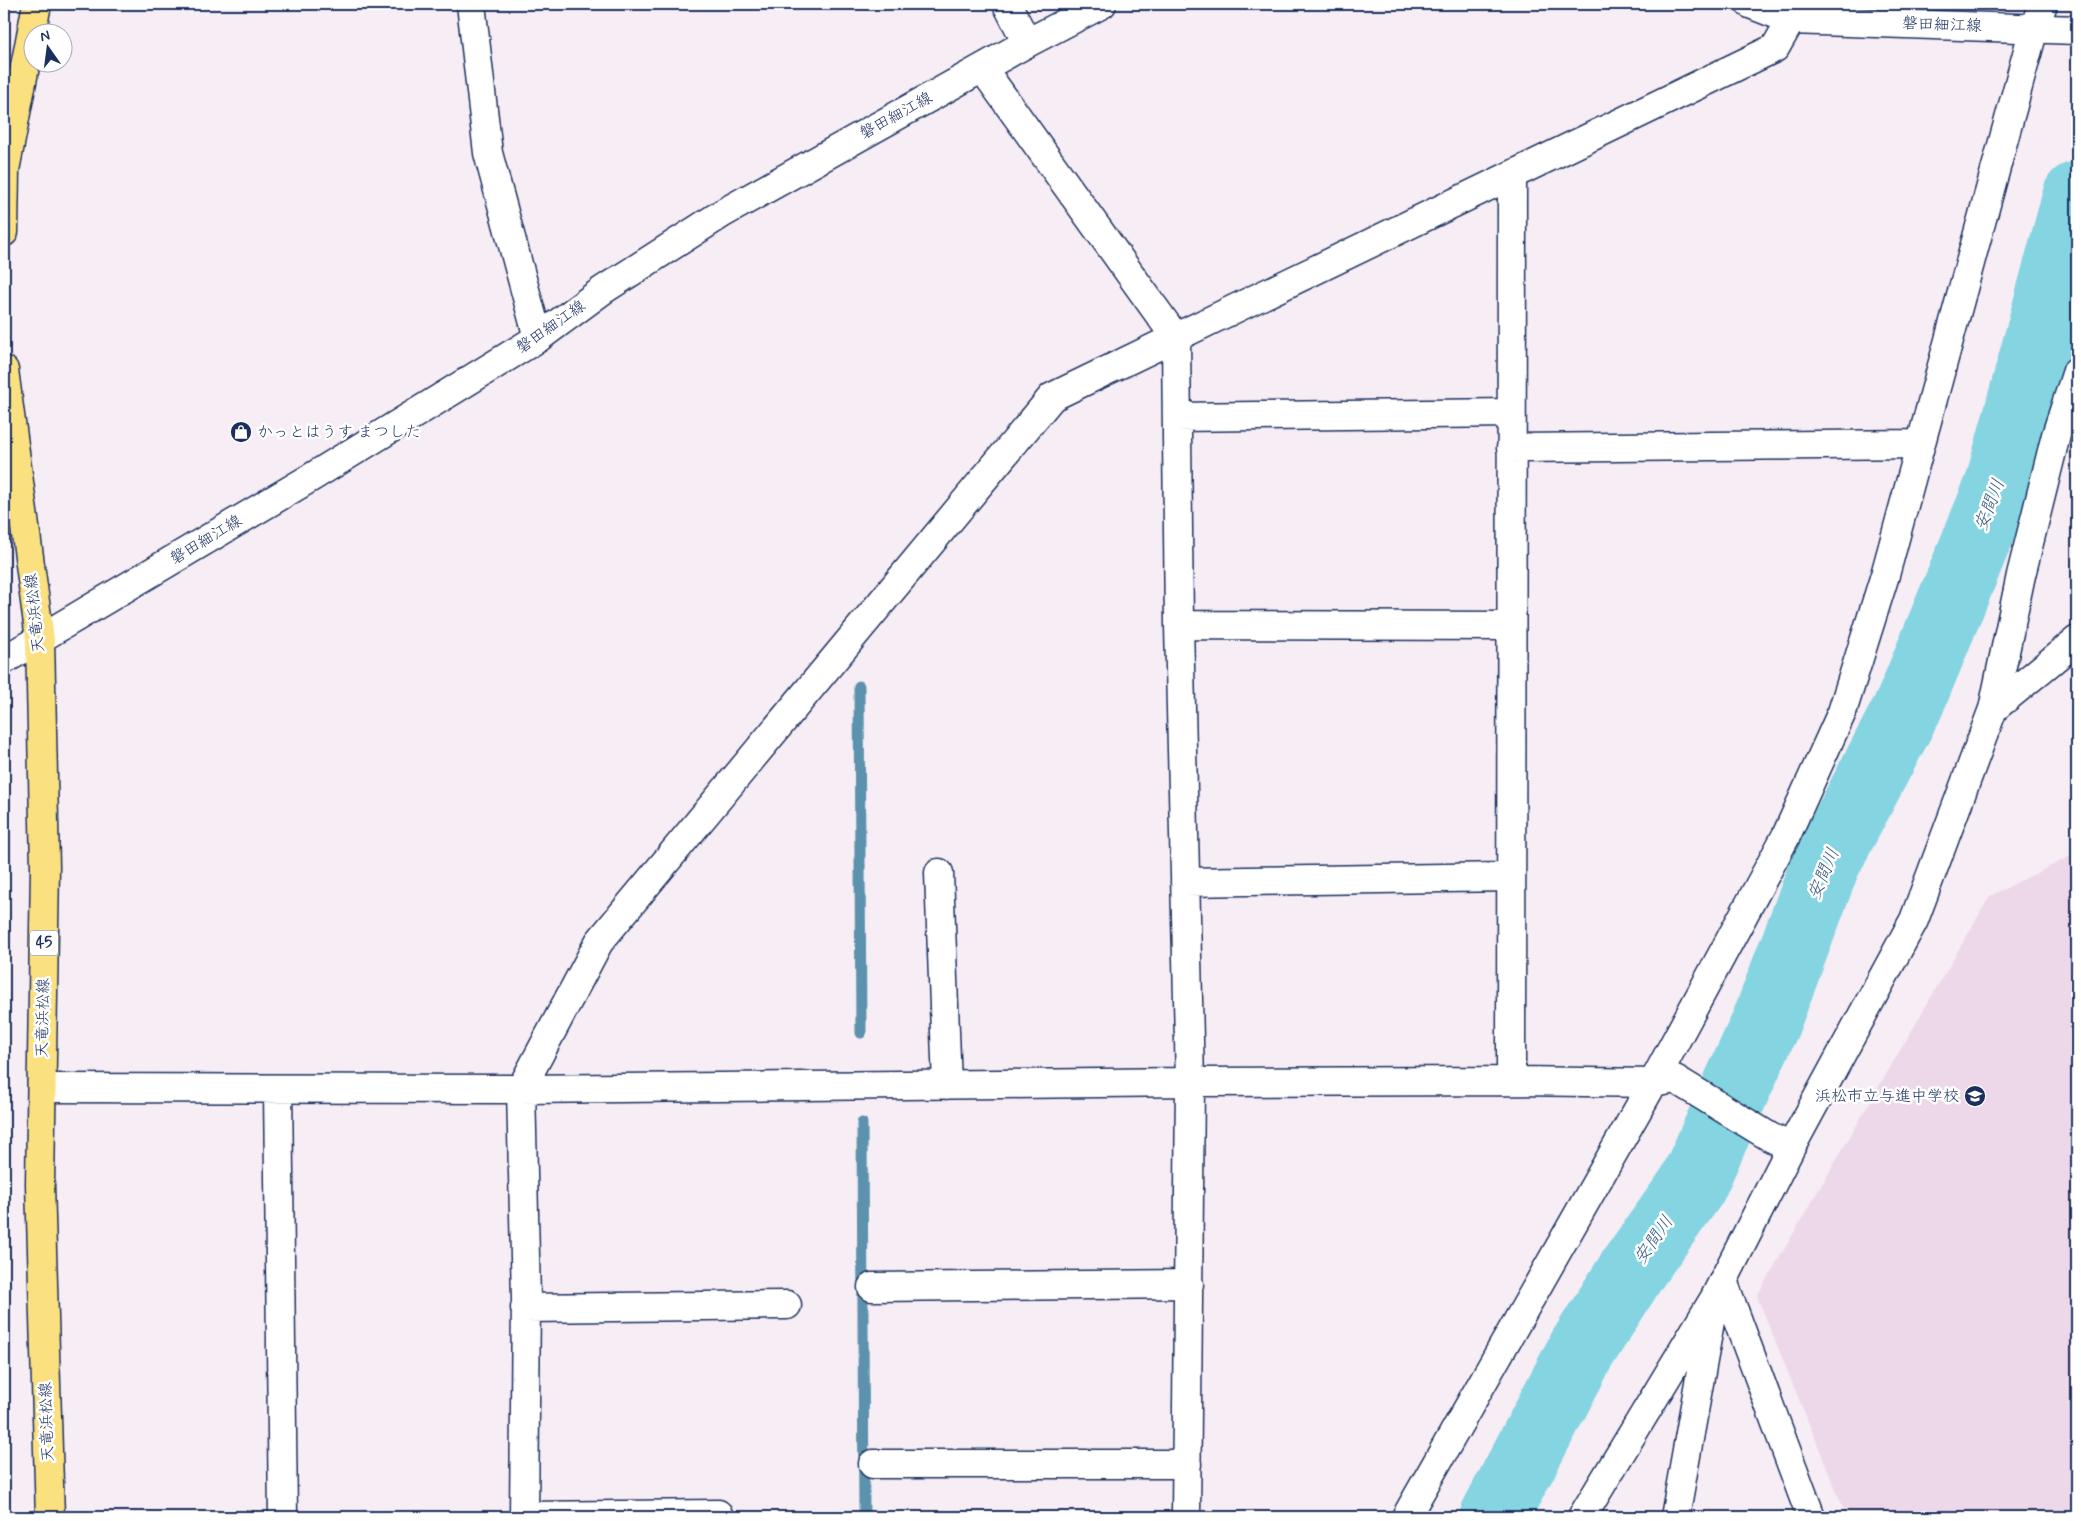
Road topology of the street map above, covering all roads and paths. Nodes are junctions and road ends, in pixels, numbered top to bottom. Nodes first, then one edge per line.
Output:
1 (37, 4) edge
2 (471, 4) edge
3 (1007, 4) edge
4 (1102, 4) edge
5 (1750, 4) edge
6 (1790, 12) edge
7 (2038, 16) edge
8 (2077, 30) edge
9 (1027, 43) junction
10 (983, 69) junction
11 (1512, 175) junction
12 (4, 232) edge
13 (538, 338) junction
14 (1176, 338) junction
15 (4, 370) edge
16 (2077, 370) edge
17 (1511, 413) junction
18 (1177, 417) junction
19 (1920, 444) junction
20 (1511, 448) junction
21 (1179, 625) junction
22 (1511, 626) junction
23 (40, 639) junction
24 (2077, 640) edge
25 (4, 660) edge
26 (1993, 709) junction
27 (939, 873) dead end
28 (1510, 878) junction
29 (1185, 882) junction
30 (1511, 1081) junction
31 (1664, 1081) junction
32 (1190, 1082) junction
33 (947, 1085) junction
34 (42, 1088) junction
35 (278, 1089) junction
36 (521, 1089) junction
37 (1781, 1142) junction
38 (1189, 1284) junction
39 (872, 1287) dead end
40 (1718, 1290) junction
41 (787, 1304) dead end
42 (525, 1308) junction
43 (873, 1464) dead end
44 (1187, 1464) junction
45 (718, 1514) dead end
46 (524, 1516) edge
47 (50, 1517) edge
48 (283, 1517) edge
49 (1186, 1517) edge
50 (1406, 1517) edge
51 (1582, 1517) edge
52 (1675, 1517) edge
53 (1811, 1517) edge

1 - 12 main road
2 - 13 street
3 - 9 street
4 - 9 street, 磐田細江線
5 - 6 street, 磐田細江線
6 - 7 street, 磐田細江線
6 - 11 street
7 - 8 street, 磐田細江線
7 - 19 street
9 - 10 street, 磐田細江線
10 - 13 street, 磐田細江線
10 - 14 street
11 - 14 street
11 - 17 street
13 - 23 street, 磐田細江線
14 - 18 street
14 - 36 street
15 - 23 main road, 天竜浜松線 / 45
16 - 26 street
17 - 18 street
17 - 20 street
18 - 21 street
19 - 20 street
19 - 31 street
20 - 22 street
21 - 22 street
21 - 29 street
22 - 28 street
23 - 25 street, 磐田細江線
23 - 34 main road, 天竜浜松線 / 45
24 - 26 street
26 - 37 street
27 - 33 street
28 - 29 street
28 - 30 street
29 - 32 street
30 - 31 street
30 - 32 street
31 - 37 street
31 - 50 street
32 - 33 street
32 - 38 street
33 - 36 street
34 - 35 street
34 - 47 main road, 天竜浜松線 / 45
35 - 36 street
35 - 48 street
36 - 42 street
37 - 40 street
38 - 39 street
38 - 44 street
40 - 51 street
40 - 52 street
40 - 53 street
41 - 42 street
42 - 46 street
43 - 44 street
44 - 49 street
45 - 46 street

